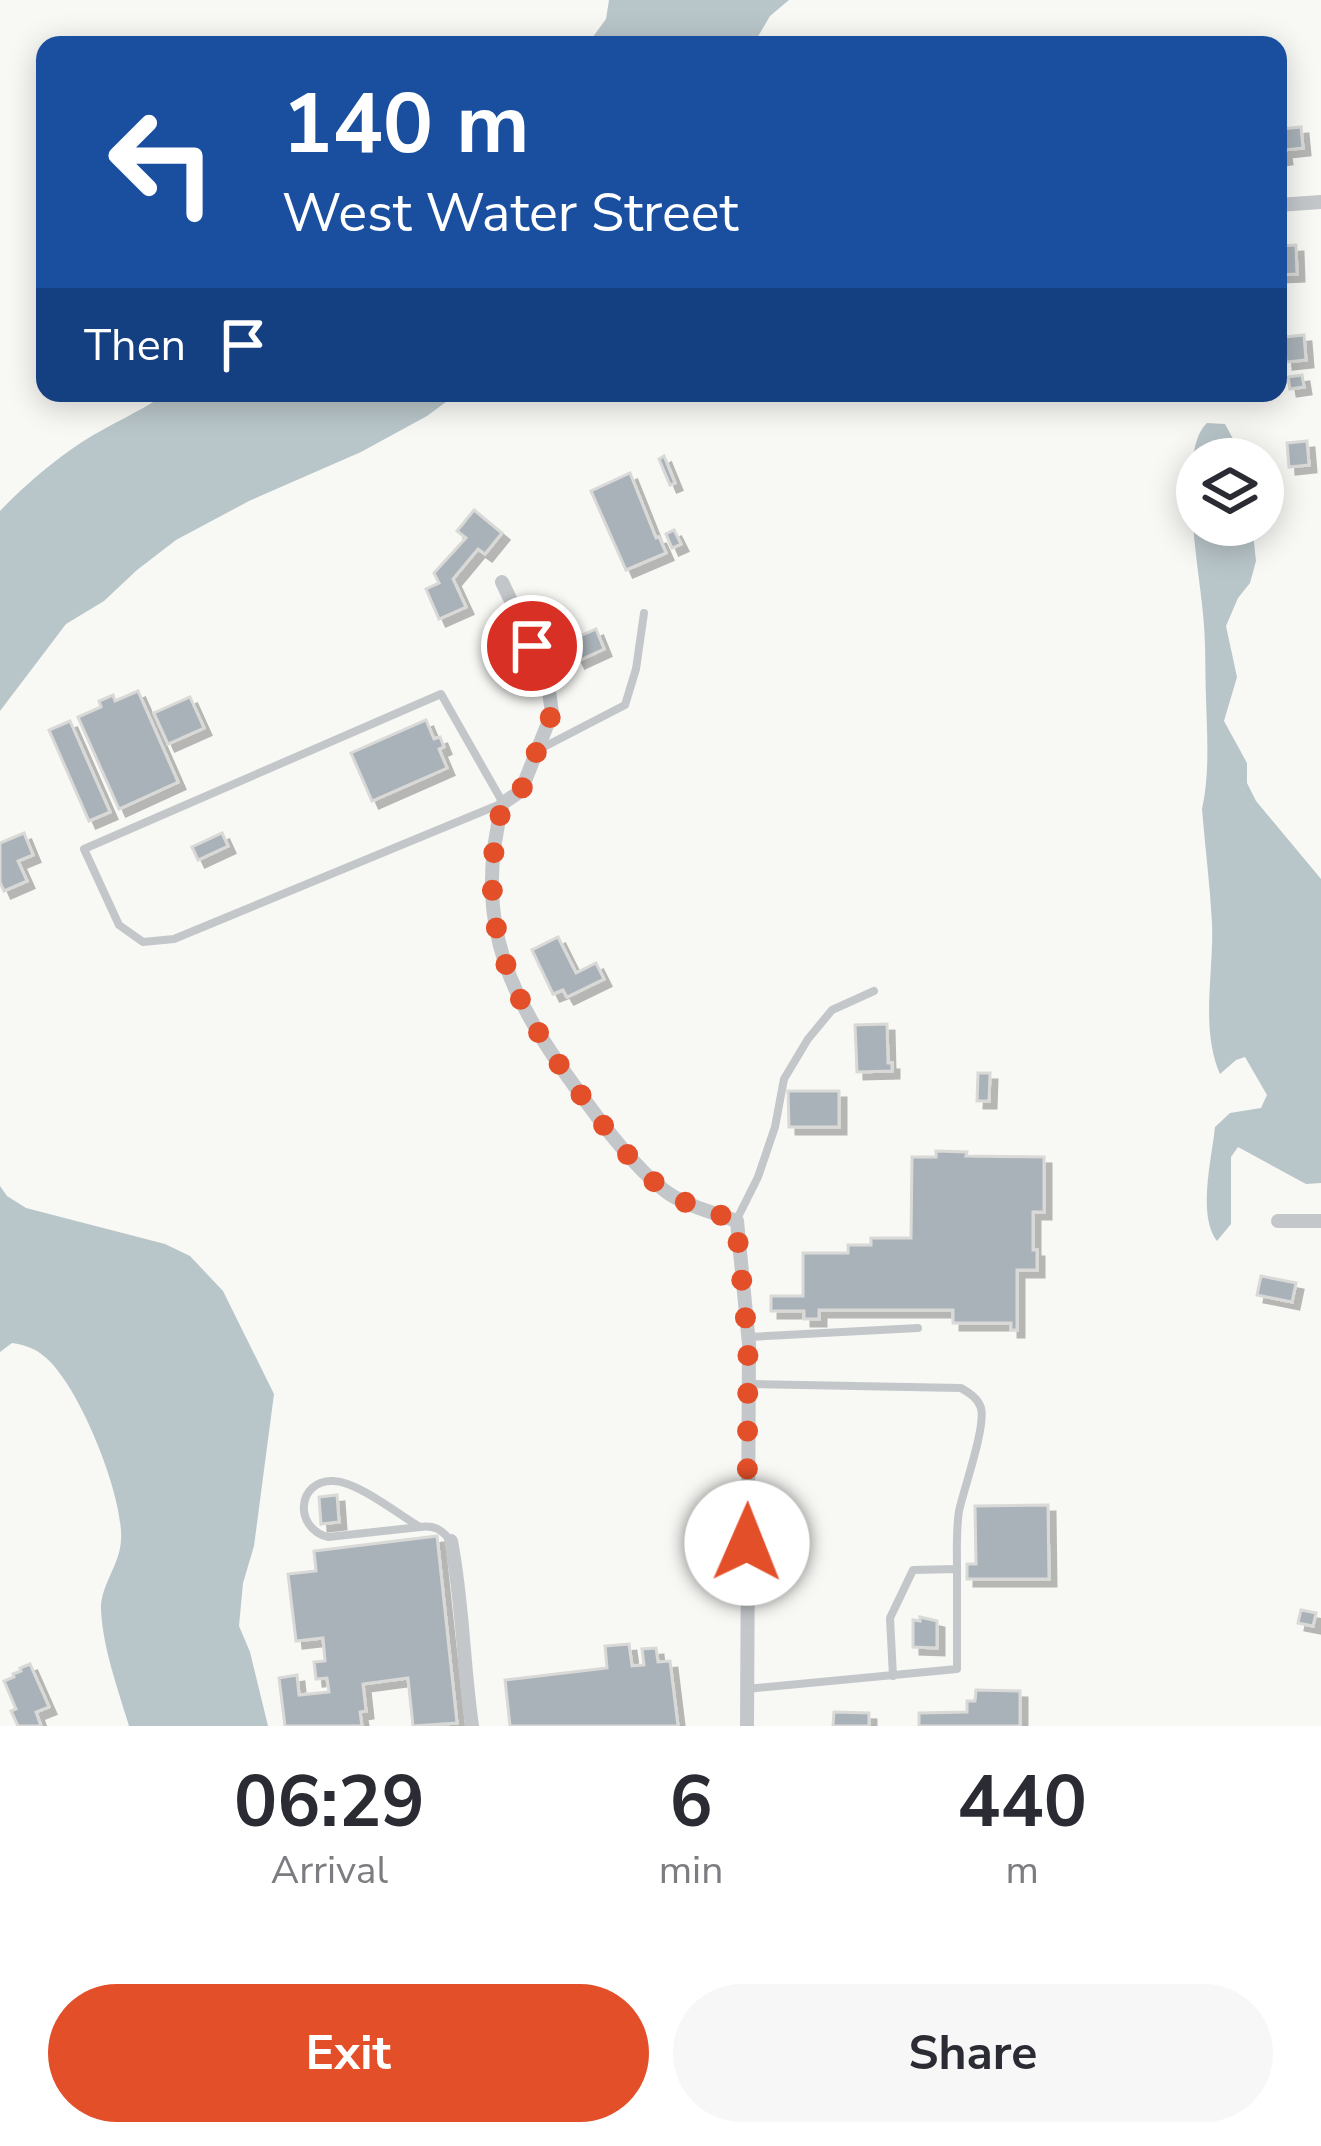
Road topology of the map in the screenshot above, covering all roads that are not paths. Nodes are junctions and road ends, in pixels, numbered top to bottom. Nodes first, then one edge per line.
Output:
1 (1321, 202) edge
2 (1287, 204) edge
3 (502, 583) dead end
4 (644, 613) dead end
5 (538, 749) junction
6 (503, 803) junction
7 (874, 992) dead end
8 (736, 1221) junction
9 (1278, 1221) dead end
10 (1321, 1221) edge
11 (918, 1328) dead end
12 (748, 1337) junction
13 (748, 1384) junction
14 (420, 1527) junction
15 (452, 1541) joint
16 (957, 1569) junction
17 (893, 1676) junction
18 (746, 1689) junction
19 (472, 1726) edge
20 (747, 1726) edge

1 - 2 street
3 - 5 street
4 - 5 lane
5 - 6 street
6 - 6 lane
6 - 8 street
7 - 8 lane
8 - 12 street
9 - 10 street
11 - 12 lane
12 - 13 street
13 - 16 lane
13 - 18 street
14 - 14 lane
14 - 15 lane
15 - 19 street
16 - 17 lane
16 - 17 lane
17 - 18 lane
18 - 20 street

